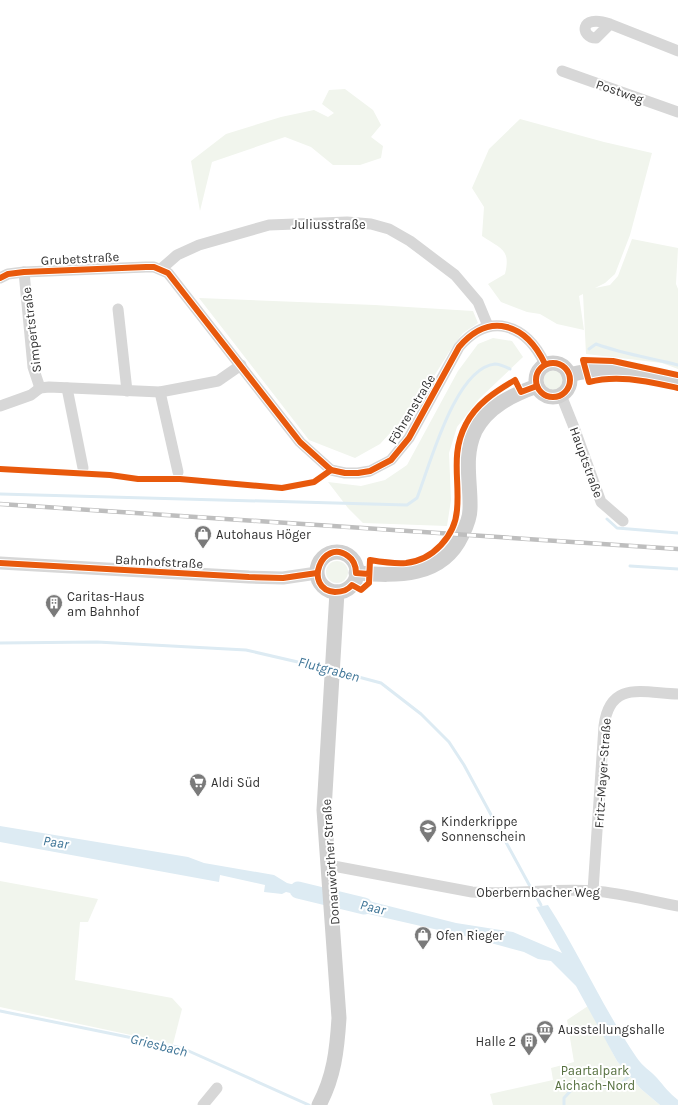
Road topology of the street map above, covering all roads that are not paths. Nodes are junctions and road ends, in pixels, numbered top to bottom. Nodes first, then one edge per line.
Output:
1 (610, 24) dead end
2 (678, 51) edge
3 (562, 71) dead end
4 (678, 112) edge
5 (161, 269) junction
6 (24, 272) junction
7 (0, 278) edge
8 (118, 309) dead end
9 (488, 326) junction
10 (545, 364) junction
11 (241, 365) junction
12 (569, 375) junction
13 (678, 381) edge
14 (537, 386) junction
15 (40, 388) junction
16 (67, 388) junction
17 (127, 391) junction
18 (160, 392) junction
19 (561, 395) junction
20 (0, 406) edge
21 (83, 468) dead end
22 (178, 472) dead end
23 (623, 521) dead end
24 (0, 563) edge
25 (317, 573) junction
26 (356, 573) junction
27 (337, 592) junction
28 (678, 694) edge
29 (328, 865) junction
30 (593, 891) junction
31 (678, 906) edge
32 (217, 1088) dead end
33 (203, 1105) edge
34 (319, 1105) edge

1 - 2 street
3 - 4 street, Postweg
5 - 6 street, Grubetstraße
5 - 9 street, Juliusstraße
5 - 11 street, Föhrenstraße
6 - 7 street, Grubetstraße
6 - 15 street, Simpertstraße
8 - 17 street
9 - 10 street
9 - 11 street, Föhrenstraße
10 - 12 main road
10 - 14 main road
11 - 18 street, Simpertstraße
12 - 13 main road
12 - 19 main road
14 - 19 main road
14 - 26 main road
15 - 16 street, Simpertstraße
15 - 20 street, Simpertstraße
16 - 17 street, Simpertstraße
16 - 21 street
17 - 18 street, Simpertstraße
18 - 22 street
19 - 23 street, Hauptstraße
24 - 25 street, Bahnhofstraße
25 - 26 main road
25 - 27 main road
26 - 27 main road
27 - 29 main road, Donauwörther Straße
28 - 30 street, Fritz-Mayer-Straße
29 - 30 street, Oberbernbacher Weg
29 - 34 main road, Donauwörther Straße
30 - 31 street, Oberbernbacher Weg
32 - 33 street

